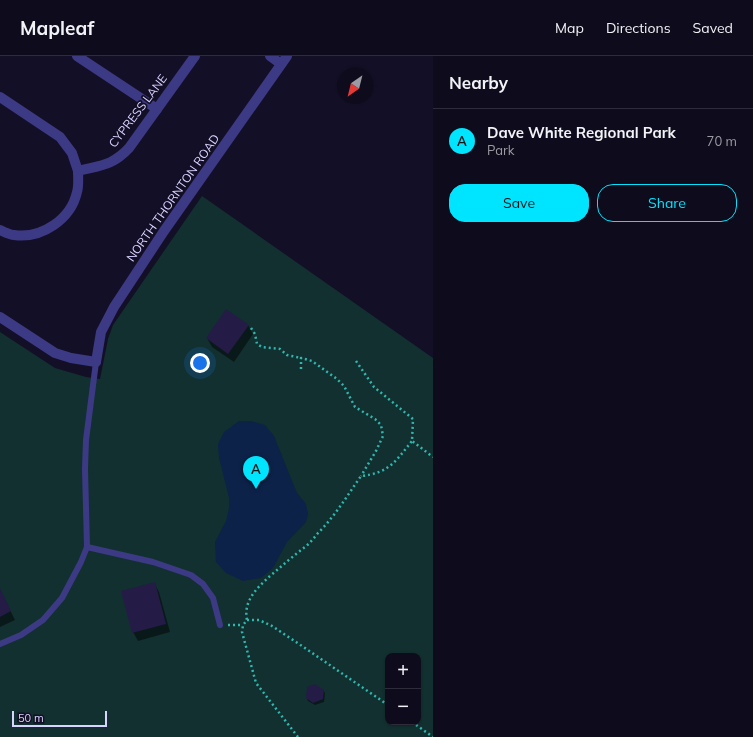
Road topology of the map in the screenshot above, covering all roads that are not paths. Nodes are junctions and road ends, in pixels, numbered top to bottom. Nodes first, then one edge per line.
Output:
1 (78, 56) edge
2 (195, 56) edge
3 (270, 56) edge
4 (284, 60) edge
5 (0, 98) edge
6 (157, 109) junction
7 (78, 171) junction
8 (0, 230) edge
9 (0, 316) edge
10 (96, 362) junction
11 (87, 547) junction
12 (220, 625) road end
13 (0, 644) edge

1 - 6 street
2 - 6 street, CYPRESS LANE
3 - 4 street
4 - 10 street, NORTH THORNTON ROAD
5 - 7 street
6 - 7 street, CYPRESS LANE
7 - 8 street
9 - 10 street
10 - 11 lane
11 - 12 lane
11 - 13 lane

